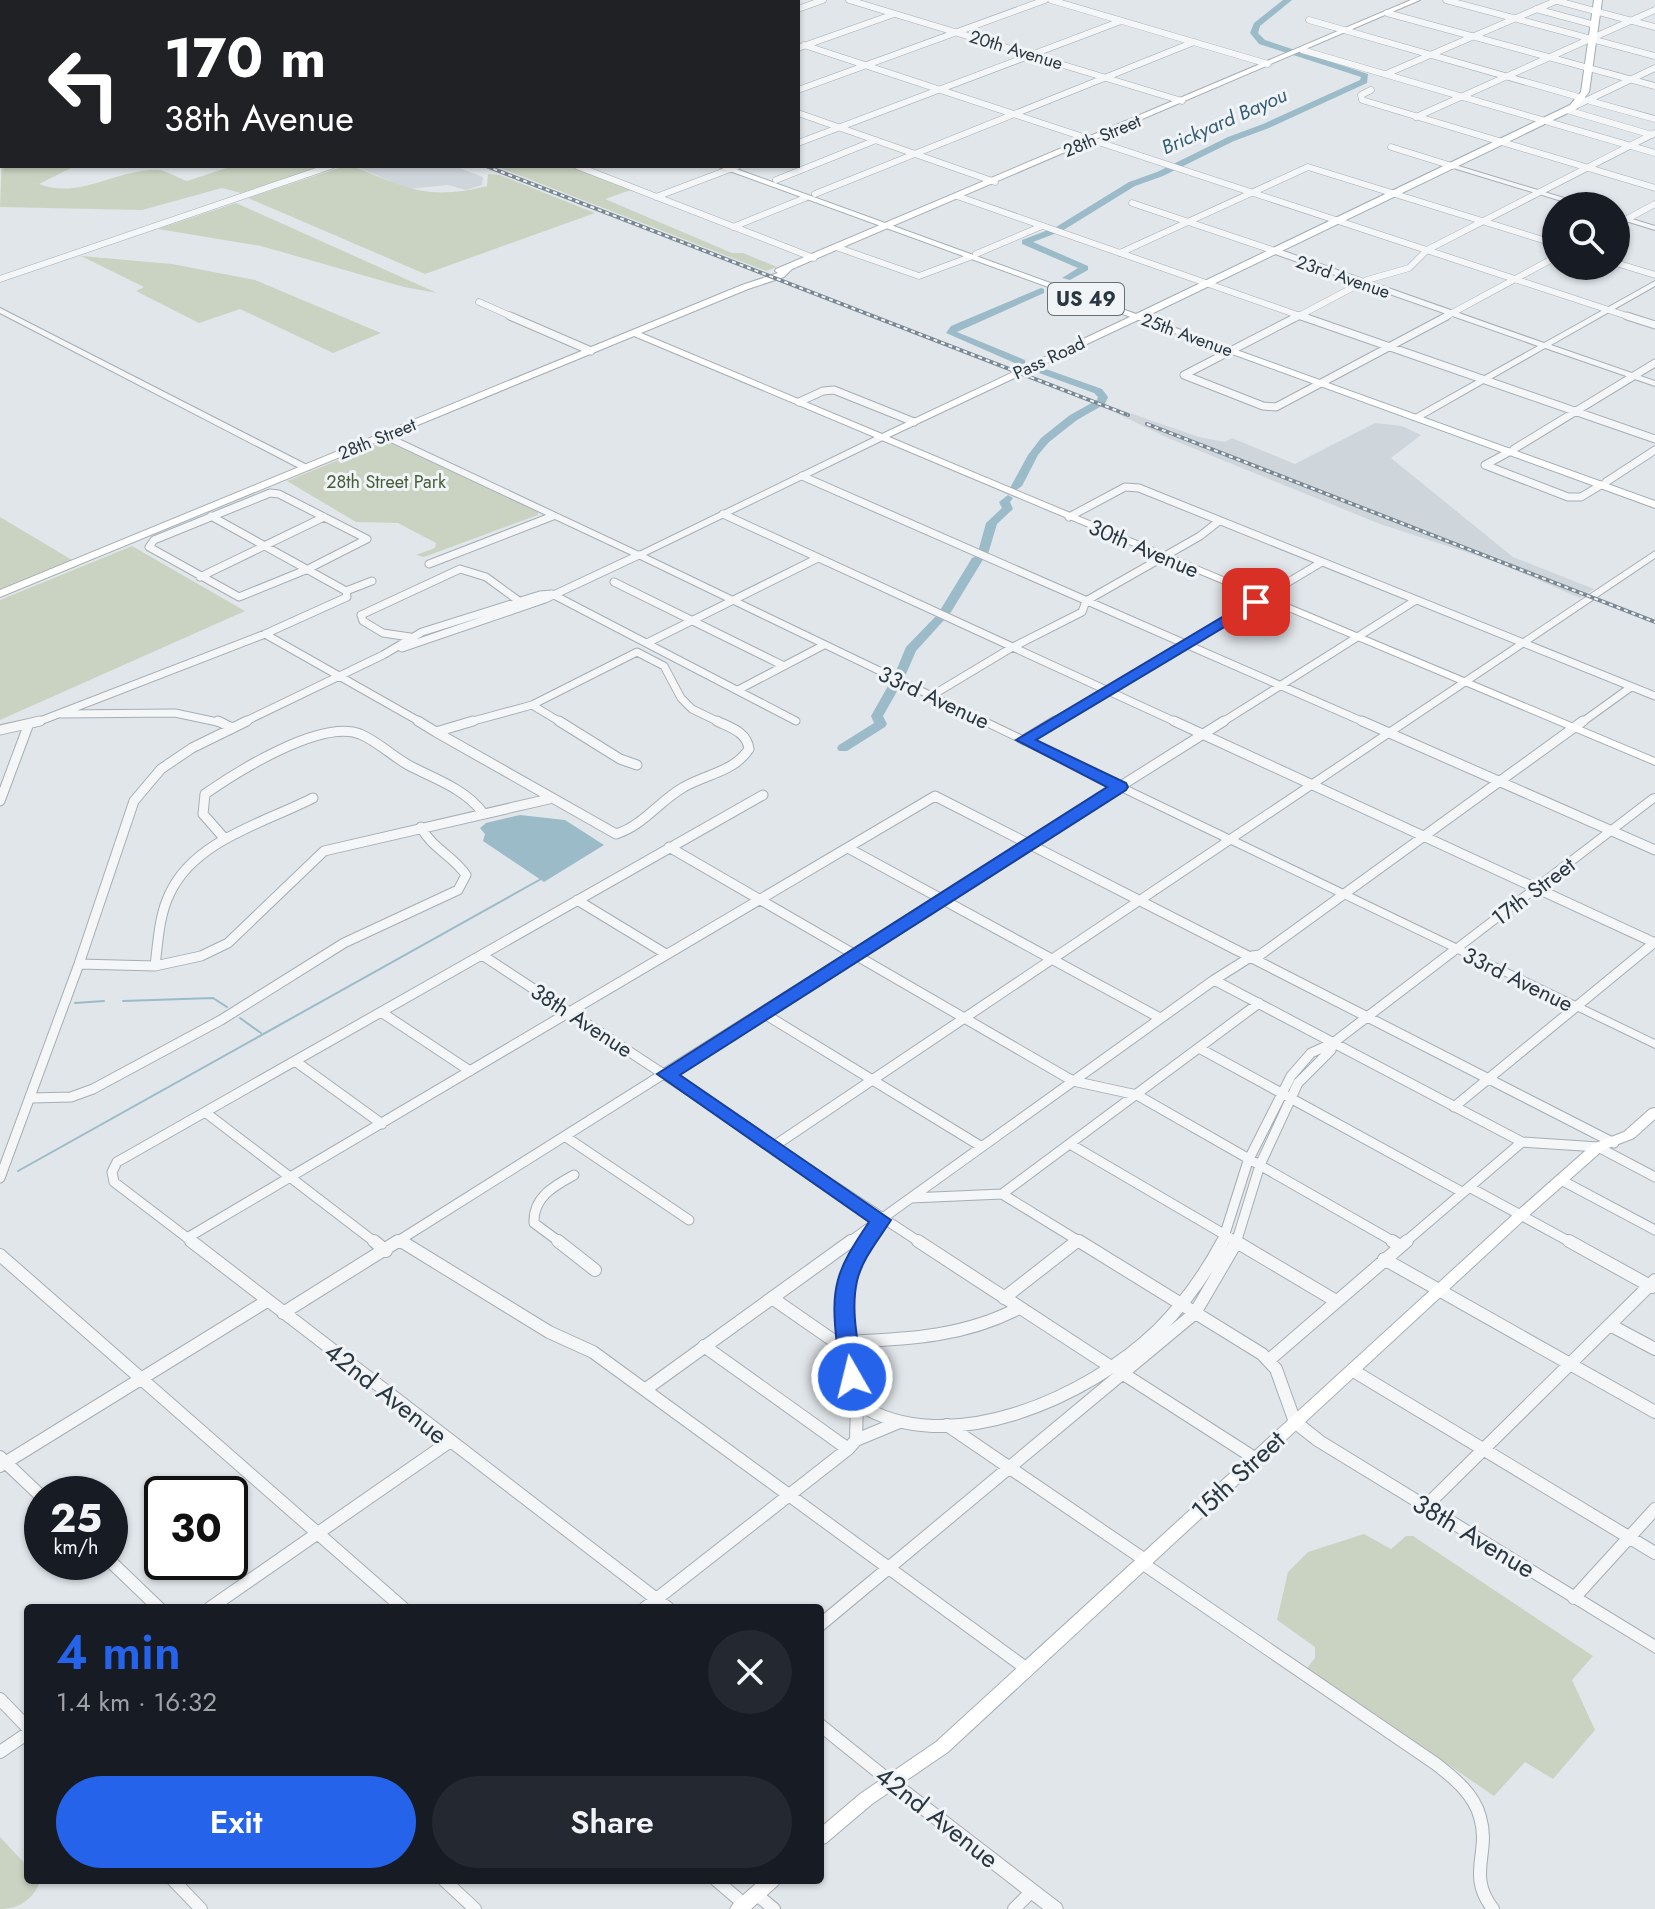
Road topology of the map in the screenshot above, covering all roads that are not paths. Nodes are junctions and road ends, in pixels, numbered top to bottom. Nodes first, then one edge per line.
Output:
1 (823, 0) edge
2 (849, 0) edge
3 (1045, 0) edge
4 (1051, 0) edge
5 (1076, 0) edge
6 (1417, 0) edge
7 (1446, 0) edge
8 (1555, 0) edge
9 (1598, 0) edge
10 (1065, 4) junction
11 (800, 8) edge
12 (1536, 9) junction
13 (1655, 10) edge
14 (1597, 11) junction
15 (1387, 13) junction
16 (894, 14) junction
17 (1515, 18) junction
18 (1309, 20) dead end
19 (1631, 20) junction
20 (1121, 21) junction
21 (1595, 25) junction
22 (1655, 27) edge
23 (1346, 30) junction
24 (959, 32) junction
25 (1474, 37) junction
26 (1593, 39) junction
27 (1194, 42) junction
28 (801, 46) edge
29 (1300, 50) junction
30 (1032, 54) junction
31 (1431, 55) junction
32 (1655, 56) edge
33 (1549, 57) junction
34 (1268, 64) junction
35 (865, 66) junction
36 (1655, 68) edge
37 (1590, 69) junction
38 (1386, 74) junction
39 (1106, 77) junction
40 (1507, 77) junction
41 (1631, 80) junction
42 (1655, 86) edge
43 (800, 89) edge
44 (938, 90) junction
45 (1371, 90) dead end
46 (1462, 96) junction
47 (1586, 99) junction
48 (1182, 101) junction
49 (1570, 108) junction
50 (800, 114) edge
51 (1014, 114) junction
52 (1416, 117) junction
53 (1655, 119) edge
54 (1546, 121) junction
55 (839, 128) junction
56 (1654, 134) edge
57 (876, 140) junction
58 (1093, 140) junction
59 (800, 142) edge
60 (1501, 142) junction
61 (1631, 146) junction
62 (1391, 147) dead end
63 (1655, 153) edge
64 (915, 154) junction
65 (1452, 166) junction
66 (325, 168) edge
67 (584, 168) edge
68 (728, 168) edge
69 (734, 168) edge
70 (734, 168) edge
71 (1587, 168) junction
72 (776, 180) junction
73 (995, 182) junction
74 (1655, 188) edge
75 (1252, 192) junction
76 (1539, 192) junction
77 (1395, 193) junction
78 (1542, 193) edge
79 (810, 196) junction
80 (957, 196) junction
81 (656, 197) junction
82 (1132, 203) dead end
83 (1655, 204) edge
84 (1630, 217) edge
85 (1630, 220) edge
86 (1338, 221) junction
87 (1483, 221) junction
88 (1191, 222) junction
89 (887, 224) junction
90 (1044, 226) junction
91 (733, 227) junction
92 (1655, 228) edge
93 (1542, 240) edge
94 (836, 247) junction
95 (1427, 250) junction
96 (1275, 251) junction
97 (1120, 253) junction
98 (973, 255) junction
99 (814, 258) junction
100 (1542, 265) edge
101 (1630, 267) edge
102 (1655, 275) edge
103 (0, 279) edge
104 (1515, 279) junction
105 (1364, 282) junction
106 (1655, 283) edge
107 (1207, 284) junction
108 (479, 302) dead end
109 (1608, 309) junction
110 (0, 310) edge
111 (1453, 312) junction
112 (1298, 315) junction
113 (1140, 316) junction
114 (1655, 325) edge
115 (634, 333) junction
116 (1547, 344) junction
117 (1390, 346) junction
118 (1232, 349) junction
119 (591, 351) junction
120 (1655, 363) edge
121 (1636, 374) junction
122 (1485, 379) junction
123 (1655, 381) edge
124 (1322, 382) junction
125 (799, 402) junction
126 (1576, 411) junction
127 (1419, 417) junction
128 (914, 422) junction
129 (385, 436) junction
130 (882, 437) junction
131 (1655, 439) edge
132 (1511, 450) junction
133 (1655, 450) edge
134 (306, 468) junction
135 (802, 476) junction
136 (1604, 484) junction
137 (1655, 502) edge
138 (723, 514) junction
139 (211, 516) junction
140 (553, 516) junction
141 (324, 517) junction
142 (1069, 517) junction
143 (1219, 521) junction
144 (266, 545) junction
145 (1655, 554) edge
146 (639, 555) junction
147 (1164, 557) junction
148 (818, 558) junction
149 (1322, 562) junction
150 (429, 564) dead end
151 (308, 569) junction
152 (200, 577) junction
153 (372, 581) dead end
154 (614, 582) dead end
155 (346, 591) junction
156 (0, 594) edge
157 (552, 594) junction
158 (1262, 598) junction
159 (1416, 600) junction
160 (731, 601) junction
161 (1086, 601) junction
162 (523, 604) junction
163 (470, 620) junction
164 (688, 622) junction
165 (265, 634) junction
166 (413, 637) junction
167 (1357, 638) junction
168 (647, 643) junction
169 (1521, 643) junction
170 (1184, 644) junction
171 (824, 645) junction
172 (1011, 648) junction
173 (383, 655) junction
174 (1136, 663) dead end
175 (784, 666) junction
176 (1145, 668) junction
177 (338, 677) junction
178 (1464, 682) junction
179 (1280, 686) junction
180 (1631, 687) junction
181 (738, 690) junction
182 (1106, 691) junction
183 (931, 696) junction
184 (1655, 696) edge
185 (532, 705) junction
186 (57, 714) junction
187 (261, 714) junction
188 (218, 720) junction
189 (796, 721) dead end
190 (28, 726) junction
191 (232, 728) junction
192 (1573, 728) junction
193 (0, 730) edge
194 (435, 732) junction
195 (1388, 733) junction
196 (1203, 735) junction
197 (1024, 740) junction
198 (1655, 762) edge
199 (637, 765) dead end
200 (1499, 782) junction
201 (1309, 785) junction
202 (1120, 787) junction
203 (763, 795) dead end
204 (1655, 797) edge
205 (313, 798) dead end
206 (549, 799) junction
207 (0, 801) edge
208 (483, 813) junction
209 (421, 827) junction
210 (1611, 831) junction
211 (1424, 837) junction
212 (225, 839) junction
213 (1229, 839) junction
214 (1028, 844) junction
215 (669, 847) junction
216 (848, 848) junction
217 (1655, 850) edge
218 (1537, 888) junction
219 (1346, 895) junction
220 (942, 899) junction
221 (1138, 899) junction
222 (577, 900) junction
223 (760, 900) junction
224 (1655, 943) edge
225 (1456, 949) junction
226 (666, 954) junction
227 (482, 955) junction
228 (854, 955) junction
229 (1252, 956) junction
230 (1052, 959) junction
231 (79, 964) junction
232 (155, 966) junction
233 (1214, 980) junction
234 (1259, 1003) junction
235 (1577, 1007) junction
236 (381, 1012) junction
237 (569, 1012) junction
238 (763, 1013) junction
239 (1368, 1016) junction
240 (964, 1017) junction
241 (1160, 1018) junction
242 (1333, 1043) junction
243 (1655, 1044) edge
244 (1199, 1048) junction
245 (295, 1061) junction
246 (470, 1071) junction
247 (667, 1074) junction
248 (1490, 1078) junction
249 (872, 1080) junction
250 (1073, 1081) junction
251 (1137, 1095) junction
252 (1288, 1097) junction
253 (32, 1098) junction
254 (1454, 1107) junction
255 (205, 1112) junction
256 (1655, 1112) edge
257 (382, 1124) junction
258 (566, 1137) junction
259 (1522, 1142) junction
260 (1614, 1143) junction
261 (1070, 1144) junction
262 (774, 1146) junction
263 (982, 1147) junction
264 (1598, 1147) junction
265 (1249, 1159) junction
266 (1260, 1165) junction
267 (574, 1175) dead end
268 (1655, 1177) edge
269 (0, 1178) edge
270 (290, 1179) junction
271 (1561, 1180) junction
272 (1466, 1190) junction
273 (1002, 1194) junction
274 (911, 1198) junction
275 (1521, 1215) junction
276 (689, 1220) dead end
277 (881, 1220) junction
278 (1655, 1230) edge
279 (1226, 1235) junction
280 (187, 1238) junction
281 (400, 1241) junction
282 (1078, 1241) junction
283 (1237, 1242) junction
284 (1400, 1246) junction
285 (386, 1251) junction
286 (0, 1255) edge
287 (1384, 1259) junction
288 (595, 1270) dead end
289 (1653, 1285) edge
290 (1438, 1290) junction
291 (772, 1298) junction
292 (1004, 1298) junction
293 (267, 1301) junction
294 (1336, 1301) junction
295 (1183, 1307) junction
296 (1019, 1308) junction
297 (283, 1313) junction
298 (1195, 1313) junction
299 (1610, 1325) junction
300 (704, 1346) junction
301 (846, 1346) junction
302 (1655, 1349) edge
303 (1269, 1360) junction
304 (1570, 1364) junction
305 (1117, 1370) junction
306 (1352, 1370) junction
307 (142, 1378) junction
308 (646, 1389) junction
309 (857, 1403) junction
310 (1655, 1412) edge
311 (1295, 1422) junction
312 (897, 1423) junction
313 (947, 1425) junction
314 (449, 1442) junction
315 (852, 1444) junction
316 (1484, 1449) junction
317 (1256, 1459) junction
318 (2, 1462) edge
319 (1008, 1467) junction
320 (24, 1481) edge
321 (790, 1495) junction
322 (1425, 1507) junction
323 (1655, 1509) edge
324 (317, 1533) junction
325 (1629, 1537) junction
326 (1655, 1553) edge
327 (1144, 1562) junction
328 (889, 1567) junction
329 (128, 1578) edge
330 (1574, 1598) junction
331 (656, 1599) junction
332 (155, 1604) edge
333 (216, 1604) edge
334 (398, 1604) edge
335 (650, 1604) edge
336 (663, 1604) edge
337 (824, 1622) edge
338 (1655, 1647) edge
339 (1027, 1669) junction
340 (0, 1699) edge
341 (24, 1726) edge
342 (824, 1728) edge
343 (24, 1733) edge
344 (0, 1752) edge
345 (892, 1783) junction
346 (824, 1835) edge
347 (177, 1884) edge
348 (448, 1884) edge
349 (721, 1884) edge
350 (767, 1884) edge
351 (1032, 1891) junction
352 (746, 1902) edge
353 (201, 1909) edge
354 (475, 1909) edge
355 (774, 1909) edge
356 (1014, 1909) edge
357 (1055, 1909) edge
358 (1493, 1909) edge

1 - 11 street
2 - 16 street, 20th Avenue
3 - 24 street
4 - 10 street
5 - 10 street
6 - 15 main road, 28th Street
7 - 17 street
8 - 12 street
8 - 14 street
9 - 14 main road, Pass Road
10 - 20 street
12 - 17 street
12 - 21 street
13 - 19 street
14 - 19 street
14 - 21 main road, Pass Road
15 - 23 main road, 28th Street
15 - 25 street
16 - 24 street, 20th Avenue
16 - 28 street
17 - 25 street
17 - 26 street
18 - 23 street
19 - 22 street
19 - 26 street
20 - 27 street
20 - 30 street
21 - 26 main road, Pass Road
23 - 29 main road, 28th Street
23 - 31 street
24 - 30 street, 20th Avenue
24 - 35 street
25 - 31 street
25 - 33 street
26 - 32 street
26 - 33 street
26 - 37 main road, Pass Road
27 - 34 street
27 - 39 street
28 - 35 street
29 - 34 main road, 28th Street
29 - 38 street
30 - 39 street, 20th Avenue
30 - 44 street
31 - 38 street
31 - 40 street
33 - 37 street
33 - 40 street
34 - 48 main road, 28th Street
35 - 43 street
35 - 44 street
36 - 41 street
37 - 41 street
37 - 47 main road, Pass Road
38 - 46 street
39 - 48 street, 20th Avenue
39 - 51 street
40 - 46 street
40 - 47 street
41 - 42 street
41 - 47 street
44 - 51 street
44 - 55 street
45 - 52 street
46 - 52 street
46 - 54 street
47 - 49 main road, Pass Road
47 - 53 street
48 - 58 main road, 28th Street
49 - 54 main road, Pass Road
49 - 56 street
50 - 55 street
51 - 58 street
51 - 64 street
52 - 60 street
54 - 60 main road, Pass Road
54 - 61 street
55 - 57 street
55 - 59 street
56 - 61 street
57 - 64 street
57 - 72 street
58 - 73 main road, 28th Street
58 - 75 street
60 - 65 main road, Pass Road
60 - 71 street
61 - 63 street
61 - 71 street
62 - 65 street
64 - 73 street
64 - 79 street
65 - 76 street
65 - 77 main road, Pass Road
66 - 103 street
67 - 81 street
68 - 81 street
69 - 72 main road, 25th Avenue / US 49
70 - 79 main road, 25th Avenue / US 49
71 - 74 street
71 - 76 street
72 - 79 main road, 25th Avenue / US 49
73 - 80 main road, 28th Street
75 - 77 street
75 - 86 street
75 - 88 street
76 - 78 street
76 - 87 street
77 - 86 main road, Pass Road
77 - 87 street
79 - 89 main road, 25th Avenue / US 49
79 - 91 street
80 - 89 main road, 28th Street
80 - 90 street
81 - 91 street
82 - 88 street
83 - 84 street
85 - 92 street
86 - 95 street
86 - 96 main road, Pass Road
87 - 93 street
87 - 95 street
88 - 96 street
88 - 97 street
89 - 94 main road, 28th Street
89 - 98 main road, 25th Avenue / US 49
90 - 97 street
90 - 98 street
91 - 99 street
94 - 98 street
94 - 99 main road, 28th Street
95 - 104 street
95 - 105 street
96 - 105 street, 23rd Avenue
96 - 107 main road, Pass Road
97 - 107 street
98 - 113 main road, 25th Avenue / US 49
99 - 115 main road, 28th Street
100 - 104 street
101 - 102 street
104 - 109 street
104 - 111 street
105 - 111 street, 23rd Avenue
105 - 112 street
106 - 109 street
107 - 112 street
107 - 113 main road, Pass Road
108 - 119 street
109 - 114 street
109 - 116 street
110 - 134 street
111 - 116 street, 23rd Avenue
111 - 117 street
112 - 117 street
112 - 118 street
113 - 118 main road, 25th Avenue / US 49
113 - 128 main road, Pass Road
115 - 119 main road, 28th Street
115 - 125 main road, 30th Avenue
116 - 121 street, 23rd Avenue
116 - 122 street
117 - 122 street
117 - 124 street
118 - 124 main road, 25th Avenue / US 49
118 - 124 street
119 - 129 main road, 28th Street
120 - 121 street
121 - 123 street, 23rd Avenue
121 - 126 street
122 - 126 street
122 - 127 street
124 - 127 main road, 25th Avenue / US 49
125 - 128 street
125 - 130 main road, 30th Avenue
126 - 131 street
126 - 132 street
127 - 132 main road, 25th Avenue / US 49
128 - 130 main road, Pass Road
129 - 134 main road, 28th Street
129 - 140 street, 33rd Avenue
130 - 135 street, Pass Road
130 - 142 main road, 30th Avenue
132 - 136 main road, 25th Avenue / US 49
132 - 136 street
133 - 136 street
134 - 156 main road, 28th Street
135 - 138 street, Pass Road
135 - 161 street
136 - 137 main road, 25th Avenue / US 49
138 - 146 street, Pass Road
138 - 148 street
139 - 141 street
139 - 144 street
139 - 152 street
140 - 146 street, 33rd Avenue
140 - 150 street
141 - 144 street
141 - 151 street
142 - 143 street
142 - 147 main road, 30th Avenue
143 - 147 street
143 - 149 street
144 - 151 street
144 - 152 street
145 - 169 street
146 - 157 street, Pass Road
146 - 160 street, 33rd Avenue
147 - 158 main road, 30th Avenue
147 - 161 street
148 - 160 street
148 - 172 street
149 - 158 street
149 - 159 street
151 - 152 street
151 - 155 street
153 - 155 street
154 - 164 street
155 - 165 street
157 - 162 street, Pass Road
157 - 168 street
158 - 167 main road, 30th Avenue
158 - 170 street
159 - 167 street
159 - 169 street
160 - 164 street
160 - 171 street, 33rd Avenue
161 - 170 street
161 - 172 street
162 - 163 street, Pass Road
162 - 166 street
163 - 166 street
163 - 173 street
164 - 168 street
164 - 175 street
165 - 177 street
165 - 186 street
166 - 173 street
167 - 178 main road, 30th Avenue
167 - 179 street
168 - 181 street
169 - 178 street
169 - 180 street
170 - 176 street
170 - 179 street
171 - 175 street
171 - 183 street, 33rd Avenue
172 - 182 street
172 - 183 street
173 - 177 street
174 - 176 street
175 - 181 street
176 - 182 street
177 - 187 street
177 - 194 street
178 - 192 main road, 30th Avenue
178 - 195 street
179 - 195 street
179 - 196 street
180 - 184 street
180 - 192 street
181 - 189 street
182 - 196 street
182 - 197 street
183 - 197 street, 33rd Avenue
185 - 194 street
185 - 199 street
185 - 206 street
186 - 188 street
186 - 190 street
187 - 188 street
187 - 191 street
188 - 191 street
190 - 193 street
190 - 207 street
191 - 231 street
192 - 198 main road, 30th Avenue
192 - 200 street
194 - 206 street
195 - 200 street
195 - 201 street
196 - 201 street
196 - 202 street
197 - 202 street, 33rd Avenue
200 - 210 street
200 - 211 street
201 - 211 street
201 - 213 street
202 - 213 street, 33rd Avenue
202 - 214 street
203 - 215 street
204 - 210 street, 17th Street
205 - 212 street
206 - 208 street
208 - 209 street
208 - 212 street
209 - 232 street
209 - 253 street
210 - 217 street
210 - 218 street, 17th Street
211 - 218 street
211 - 219 street
212 - 232 street
213 - 219 street, 33rd Avenue
213 - 221 street
214 - 216 street
214 - 220 street
214 - 221 street
215 - 222 street
215 - 223 street
216 - 220 street
216 - 223 street
218 - 224 street
218 - 225 street, 17th Street
219 - 225 street, 33rd Avenue
219 - 229 street
220 - 228 street
220 - 230 street
221 - 229 street
221 - 230 street
222 - 226 street
222 - 227 street
223 - 226 street
223 - 228 street
224 - 235 street
225 - 235 street, 33rd Avenue
225 - 239 street, 17th Street
226 - 237 street
227 - 236 street
227 - 237 street, 38th Avenue
228 - 238 street
228 - 240 street
229 - 233 street
229 - 239 street
230 - 240 street
230 - 241 street
231 - 232 street
231 - 253 street
233 - 234 street
233 - 241 street
234 - 242 street
234 - 244 street
235 - 243 street, 33rd Avenue
235 - 248 street
236 - 245 street
236 - 246 street
237 - 246 street
237 - 247 street, 38th Avenue
238 - 247 street
238 - 249 street
239 - 242 street, 17th Street
239 - 248 street
240 - 249 street
240 - 250 street
241 - 250 street
242 - 252 street, 17th Street
242 - 254 street
244 - 251 street
244 - 252 street
245 - 255 street
245 - 257 street
246 - 257 street
247 - 258 street
247 - 262 street, 38th Avenue
248 - 254 street
248 - 260 street
249 - 262 street
249 - 263 street
250 - 251 street
250 - 263 street
251 - 261 street
251 - 265 street
252 - 265 street
252 - 266 street
252 - 272 street
253 - 269 street
254 - 259 street
255 - 270 street
255 - 280 street, 42nd Avenue
256 - 260 main road, 15th Street
257 - 270 street
258 - 276 street
258 - 281 street
259 - 264 street
259 - 272 street
260 - 264 main road, 15th Street
261 - 273 street
261 - 279 street
262 - 277 street, 38th Avenue
263 - 274 street
264 - 268 street
264 - 271 main road, 15th Street
265 - 266 street
265 - 279 street
266 - 283 street
266 - 284 street
267 - 288 street
270 - 280 street
270 - 285 street
271 - 275 main road, 15th Street
271 - 278 street
272 - 275 street
272 - 284 street
273 - 274 street
273 - 282 street
274 - 277 street
275 - 289 street
275 - 290 main road, 15th Street
277 - 291 street
277 - 292 street, 38th Avenue
277 - 301 street
279 - 283 street
279 - 295 street
280 - 293 street, 42nd Avenue
281 - 285 street
281 - 308 street
282 - 292 street
282 - 295 street
283 - 294 street
283 - 298 street
284 - 287 street
285 - 297 street
286 - 307 street
287 - 290 street
287 - 294 street
289 - 299 street
290 - 304 street
290 - 306 main road, 15th Street
291 - 300 street
291 - 301 street
292 - 296 street, 38th Avenue
293 - 297 street, 42nd Avenue
293 - 307 street
294 - 303 street
295 - 298 street
295 - 305 street
296 - 301 street
296 - 305 street, 38th Avenue
297 - 314 street, 42nd Avenue
298 - 303 street
298 - 305 street
299 - 302 street
299 - 304 street
300 - 308 street
300 - 315 street
301 - 309 street
303 - 311 street
304 - 310 street
304 - 316 street
305 - 313 street
305 - 317 street, 38th Avenue
305 - 319 street
306 - 311 main road, 15th Street
306 - 316 street
307 - 318 street
307 - 324 street
308 - 321 street
309 - 312 street
309 - 315 street
311 - 317 main road, 15th Street
311 - 322 street, 38th Avenue
312 - 313 street
312 - 315 street
313 - 319 street
314 - 324 street
314 - 331 street, 42nd Avenue
315 - 321 street
316 - 322 street
316 - 325 street
317 - 327 main road, 15th Street
318 - 320 street
319 - 327 street
319 - 328 street
321 - 328 street
321 - 331 street
322 - 330 street, 38th Avenue
323 - 325 street
324 - 333 street
324 - 334 street
325 - 326 street
325 - 330 street
327 - 339 main road, 15th Street
327 - 358 street
328 - 337 street
328 - 339 street
329 - 332 street
330 - 338 street, 38th Avenue
331 - 335 street
331 - 336 street, 42nd Avenue
339 - 345 main road, 15th Street
340 - 341 street
342 - 345 street, 42nd Avenue
343 - 344 street
345 - 346 main road, 15th Street
345 - 351 street, 42nd Avenue
347 - 353 street
348 - 354 street
349 - 352 street
350 - 352 main road
351 - 356 street
351 - 357 street, 42nd Avenue
352 - 355 street

